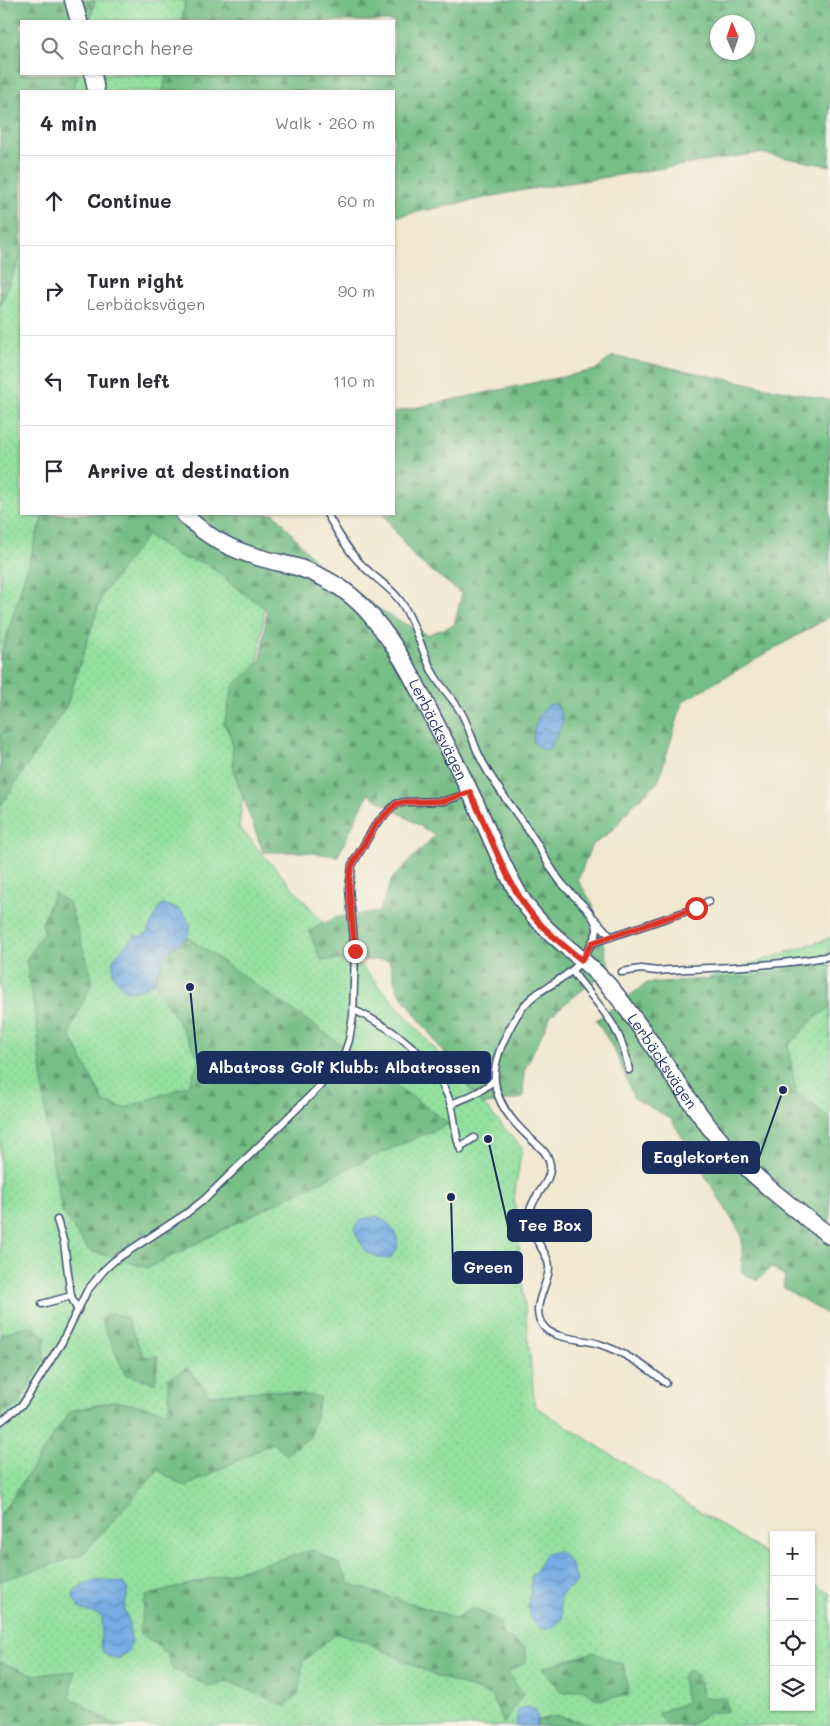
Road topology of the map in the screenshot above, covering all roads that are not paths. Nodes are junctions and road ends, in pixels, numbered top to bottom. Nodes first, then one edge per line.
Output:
1 (73, 0) edge
2 (79, 20) edge
3 (92, 75) edge
4 (96, 90) edge
5 (185, 515) edge
6 (328, 515) edge
7 (470, 792) junction
8 (709, 901) dead end
9 (594, 918) junction
10 (610, 937) junction
11 (592, 943) junction
12 (830, 956) edge
13 (577, 965) junction
14 (622, 972) dead end
15 (354, 1010) junction
16 (629, 1070) dead end
17 (494, 1080) junction
18 (451, 1104) junction
19 (474, 1138) dead end
20 (57, 1220) dead end
21 (830, 1236) edge
22 (71, 1296) junction
23 (42, 1304) dead end
24 (77, 1309) junction
25 (666, 1382) dead end
26 (0, 1422) edge

1 - 2 street
3 - 4 street
5 - 7 street, Lerbäcksvägen
6 - 9 lane
7 - 13 street, Lerbäcksvägen
7 - 15 lane
8 - 10 lane
9 - 10 lane
9 - 11 lane
10 - 11 lane
11 - 13 lane
12 - 14 lane
13 - 16 lane
13 - 17 lane
13 - 21 street, Lerbäcksvägen
15 - 18 lane
15 - 24 lane
17 - 18 lane
17 - 25 lane
18 - 19 lane
20 - 22 lane
22 - 23 lane
22 - 24 lane
24 - 26 lane

